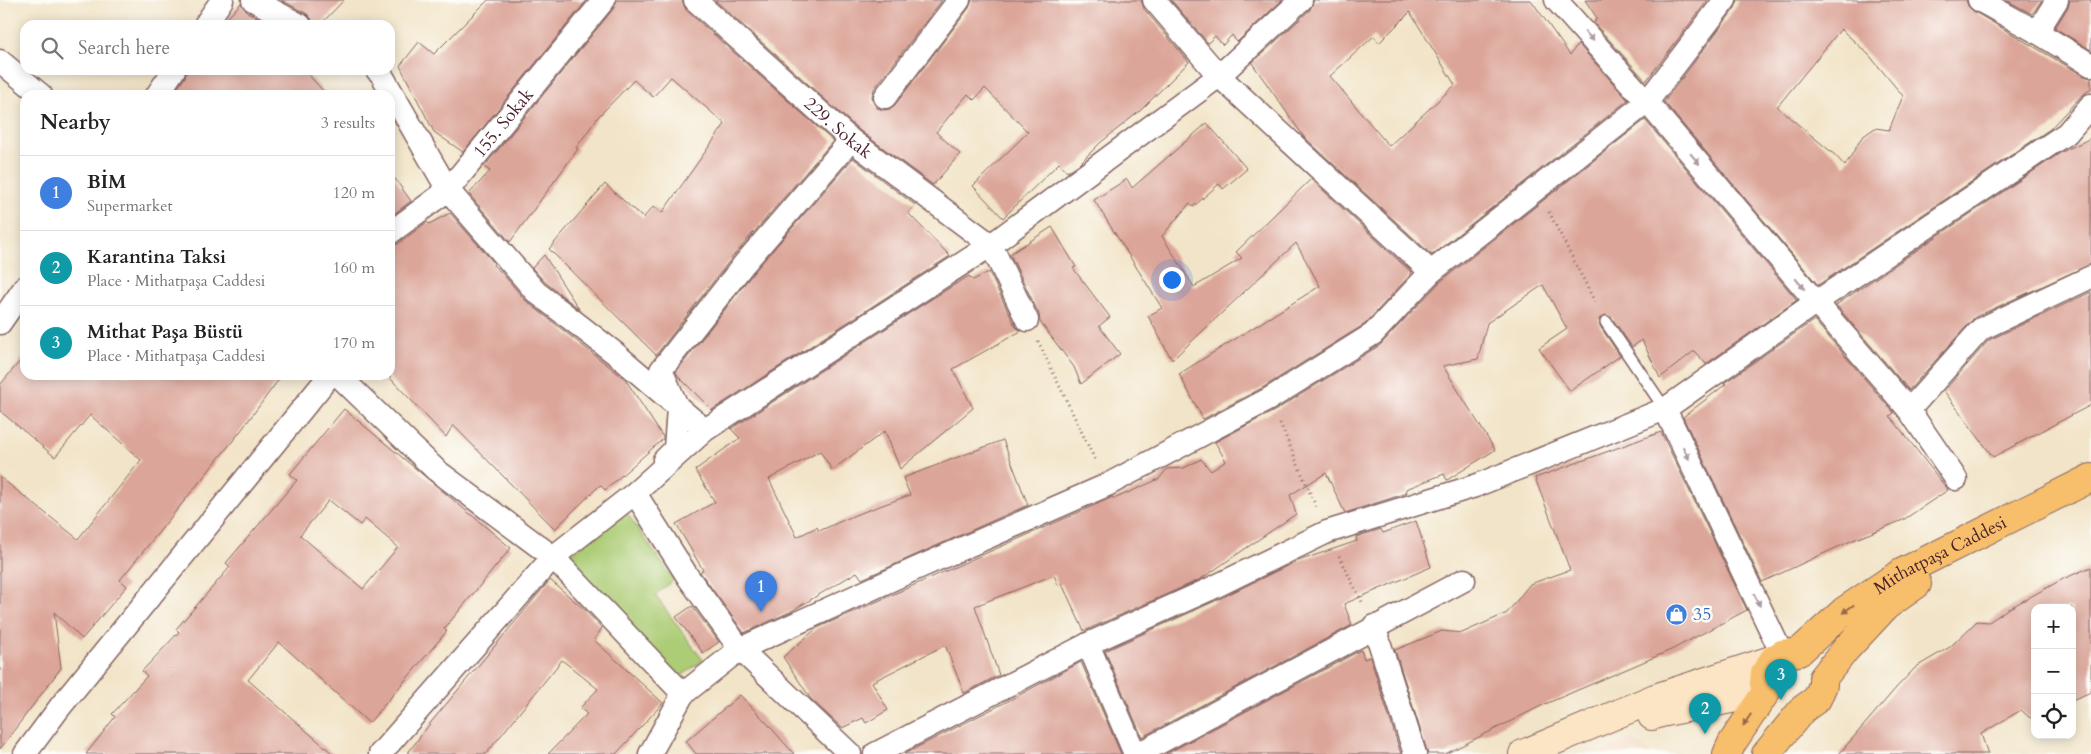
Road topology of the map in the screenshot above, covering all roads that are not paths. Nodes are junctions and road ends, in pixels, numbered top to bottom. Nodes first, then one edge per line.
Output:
1 (222, 0) edge
2 (253, 0) edge
3 (604, 0) edge
4 (695, 0) edge
5 (959, 0) edge
6 (1154, 0) edge
7 (1302, 0) edge
8 (1556, 0) edge
9 (1725, 0) edge
10 (1979, 0) edge
11 (2057, 0) edge
12 (208, 20) edge
13 (291, 20) edge
14 (2037, 32) junction
15 (0, 61) edge
16 (2091, 65) edge
17 (171, 75) edge
18 (381, 75) edge
19 (1219, 76) junction
20 (35, 90) edge
21 (160, 90) edge
22 (391, 90) edge
23 (395, 97) edge
24 (885, 97) dead end
25 (1647, 102) junction
26 (2091, 105) edge
27 (851, 140) junction
28 (448, 190) junction
29 (395, 228) edge
30 (991, 245) junction
31 (1431, 272) junction
32 (2091, 277) edge
33 (20, 294) edge
34 (1816, 302) junction
35 (1028, 320) road end
36 (1606, 322) road end
37 (0, 323) edge
38 (326, 380) edge
39 (343, 380) edge
40 (678, 408) junction
41 (1665, 409) junction
42 (1909, 410) junction
43 (705, 430) junction
44 (1956, 478) dead end
45 (2091, 480) edge
46 (635, 493) junction
47 (553, 557) junction
48 (1464, 580) dead end
49 (1374, 626) junction
50 (1088, 644) junction
51 (740, 649) junction
52 (1785, 655) junction
53 (1823, 678) junction
54 (1766, 692) junction
55 (683, 694) junction
56 (1803, 709) junction
57 (841, 750) edge
58 (25, 754) edge
59 (380, 754) edge
60 (650, 754) edge
61 (875, 754) edge
62 (1136, 754) edge
63 (1415, 754) edge
64 (1523, 754) edge
65 (1563, 754) edge
66 (1727, 754) edge
67 (1766, 754) edge

1 - 12 street
2 - 13 street
3 - 28 street, 155. Sokak
4 - 27 street, 229. Sokak
5 - 24 street
6 - 19 street
7 - 19 street
8 -> 25 street
9 - 25 street
10 - 14 street
11 - 14 street
14 - 16 street
15 - 20 street
17 - 21 street
18 - 22 street
19 - 30 street
19 - 31 street
23 - 28 street
25 - 31 street
25 -> 34 street
26 - 34 street
27 - 30 street, 229. Sokak
27 - 40 street
28 - 29 street, 155. Sokak
28 - 40 street
30 - 35 street
30 - 43 street
31 - 51 street
32 - 42 street
33 - 37 street
34 - 41 street
34 - 42 street
36 - 41 lane
38 - 58 street
39 - 47 street
40 - 43 street
40 - 46 street
41 - 50 street
41 -> 52 street
42 - 44 street
43 - 46 street
45 -> 52 main road, Mithatpaşa Caddesi
45 - 53 main road, Mithatpaşa Caddesi
46 - 47 street
46 - 51 street
47 - 55 street
47 - 59 street
48 - 49 street
49 - 62 street
49 - 63 street
50 - 61 street
50 - 62 street
51 - 55 street
51 - 57 street
52 - 53 main road
52 - 54 main road, Mithatpaşa Caddesi
52 - 64 street
53 - 56 main road, Mithatpaşa Caddesi
54 - 56 main road
54 - 65 street
54 -> 66 main road, Mithatpaşa Caddesi
55 - 60 street
56 - 67 main road, Mithatpaşa Caddesi

